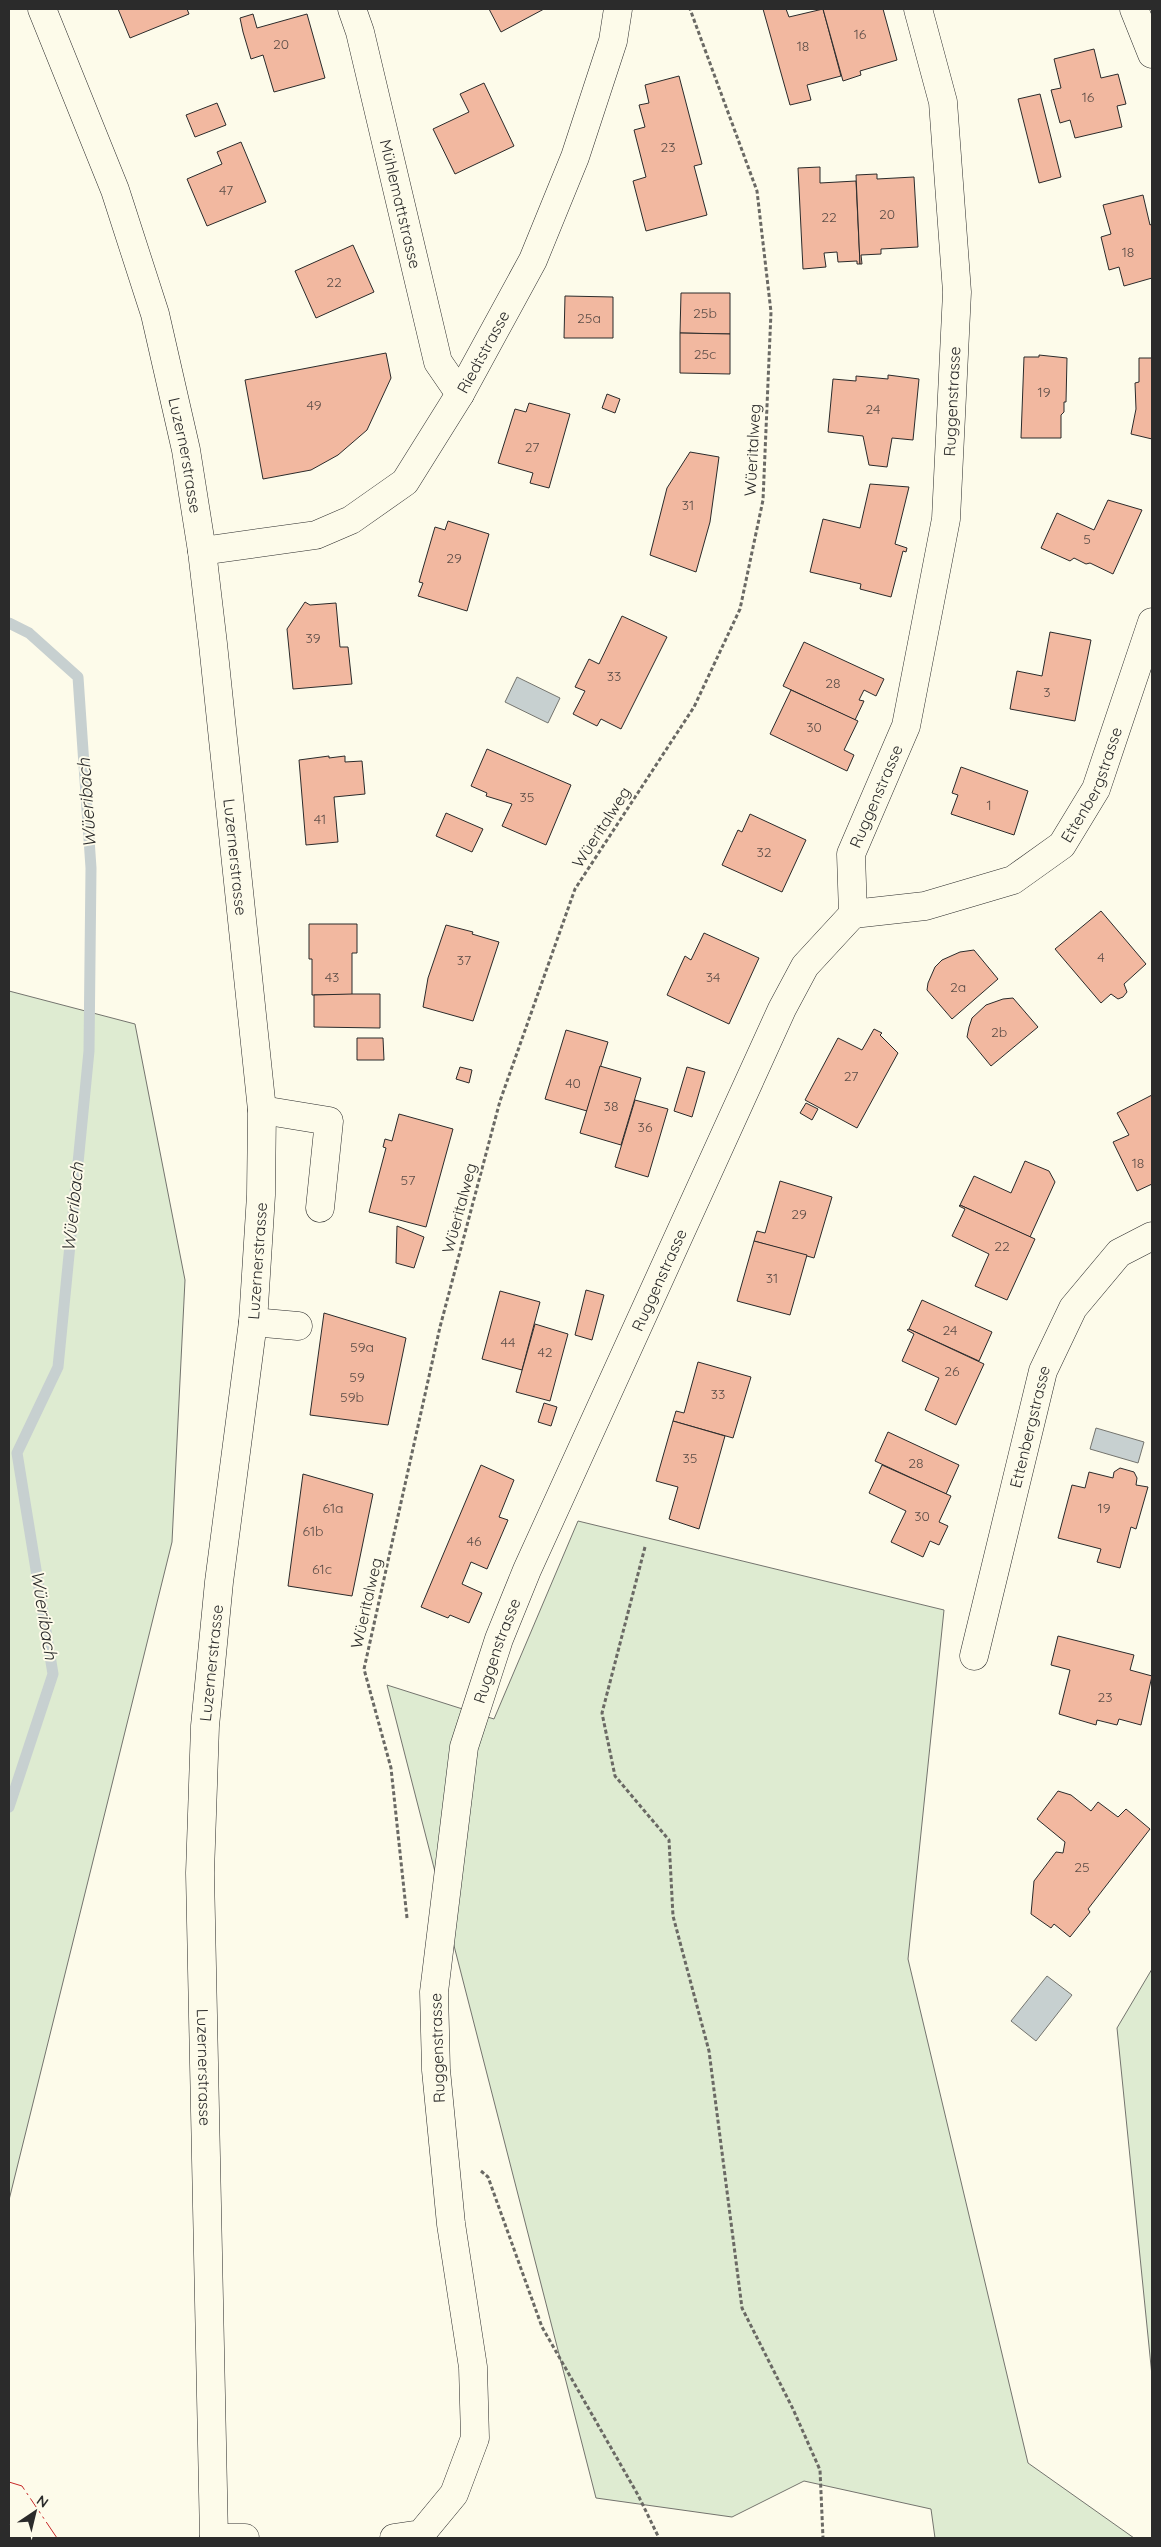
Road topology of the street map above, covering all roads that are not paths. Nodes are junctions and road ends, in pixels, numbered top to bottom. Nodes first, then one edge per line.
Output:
1 (42, 9) edge
2 (352, 9) edge
3 (618, 9) edge
4 (918, 9) edge
5 (1134, 9) edge
6 (1152, 54) edge
7 (460, 394) junction
8 (202, 551) junction
9 (1152, 622) edge
10 (853, 914) junction
11 (262, 1110) junction
12 (320, 1208) dead end
13 (1152, 1236) edge
14 (253, 1322) junction
15 (298, 1326) dead end
16 (974, 1656) dead end
17 (214, 2538) edge
18 (245, 2538) edge
19 (394, 2538) edge

1 - 8 street, Luzernerstrasse
2 - 7 street, Mühlemattstrasse
3 - 7 street, Riedtstrasse
4 - 10 street, Ruggenstrasse
5 - 6 street
7 - 8 street, Riedtstrasse
8 - 11 street, Luzernerstrasse
9 - 10 street, Ettenbergstrasse
10 - 19 street, Ruggenstrasse
11 - 12 street
11 - 14 street, Luzernerstrasse
13 - 16 street, Ettenbergstrasse
14 - 15 street
14 - 17 street, Luzernerstrasse
17 - 18 street

